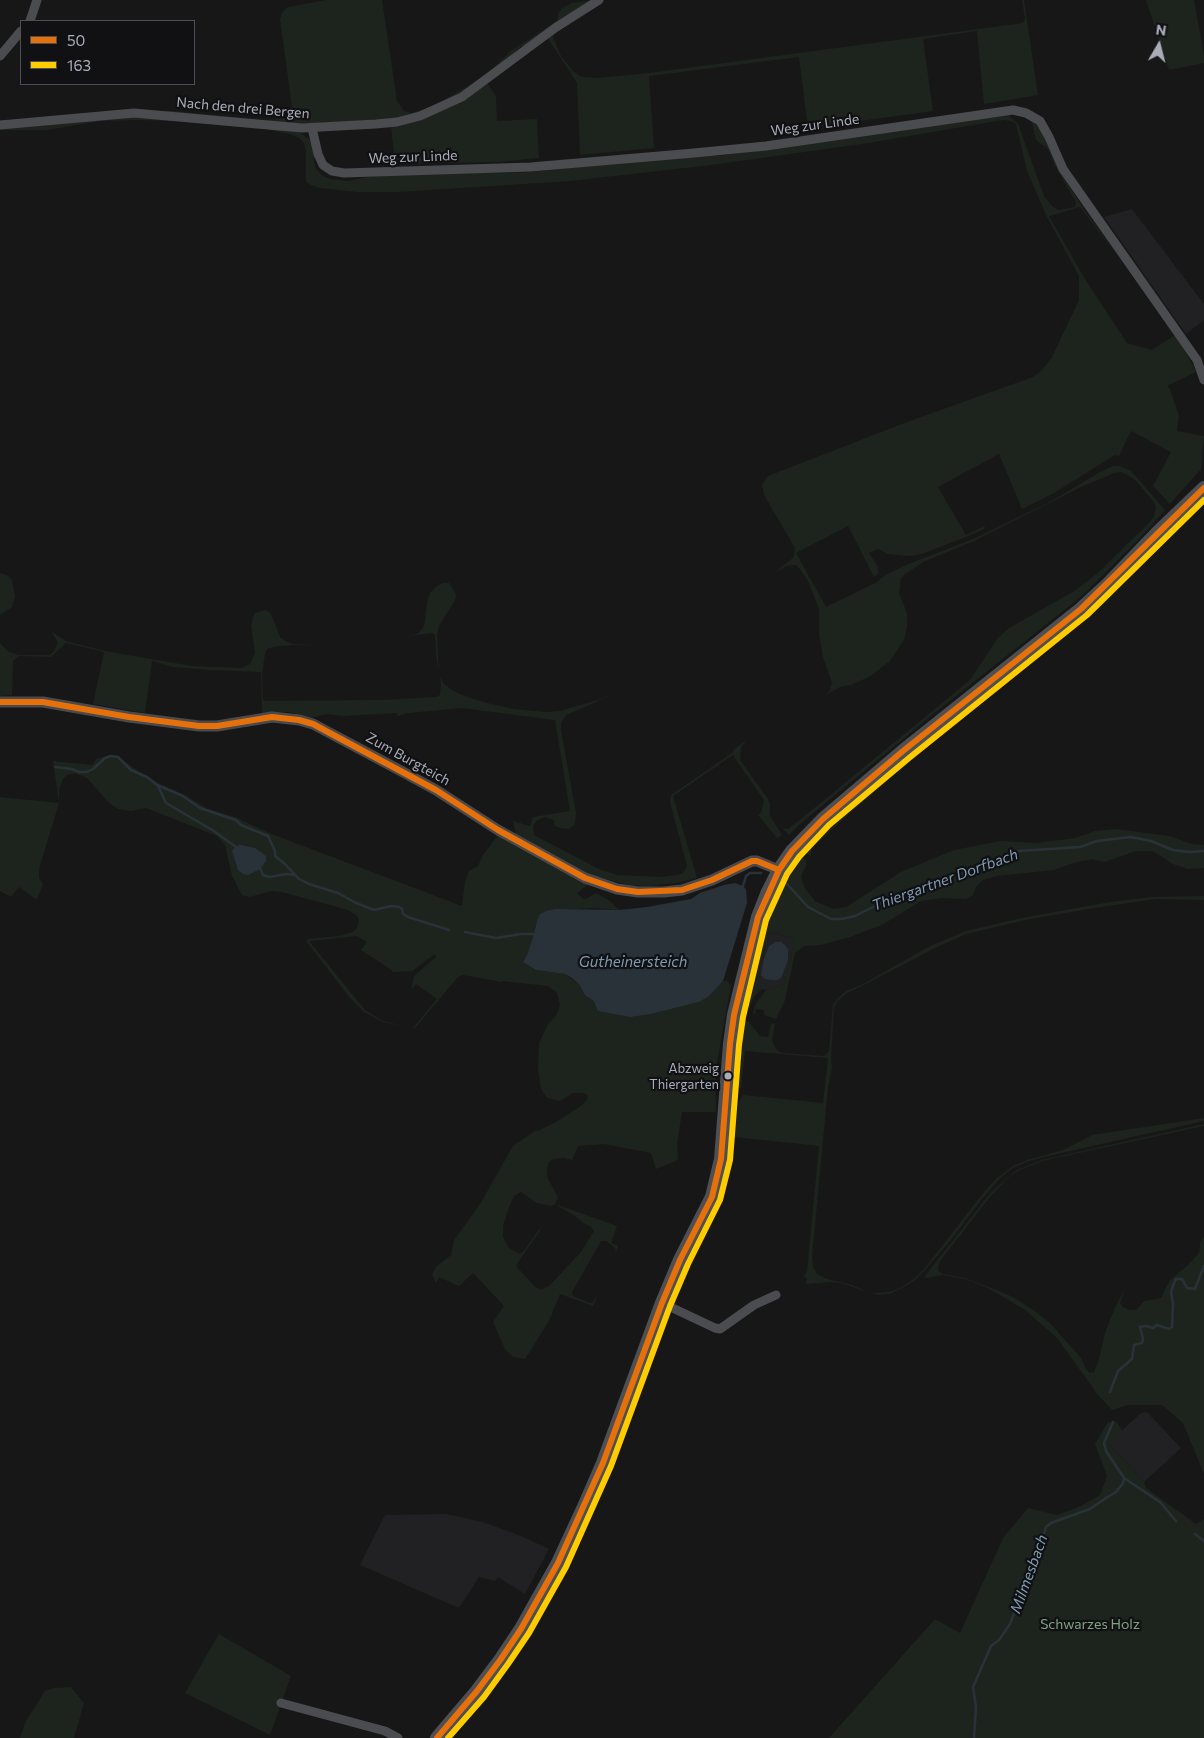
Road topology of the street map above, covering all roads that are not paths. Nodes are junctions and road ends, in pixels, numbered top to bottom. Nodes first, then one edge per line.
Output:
1 (37, 0) edge
2 (599, 0) edge
3 (30, 20) edge
4 (20, 32) edge
5 (0, 56) edge
6 (0, 125) edge
7 (312, 128) junction
8 (1204, 380) edge
9 (1204, 488) edge
10 (0, 702) edge
11 (779, 870) junction
12 (776, 1295) dead end
13 (662, 1303) junction
14 (281, 1703) dead end
15 (398, 1738) edge
16 (437, 1738) edge

1 - 3 street
2 - 7 street, Nach den drei Bergen
4 - 5 street
6 - 7 street, Nach den drei Bergen
7 - 8 street, Weg zur Linde
9 - 11 main road
10 - 11 street, Zum Burgteich
11 - 13 main road
12 - 13 street
13 - 16 main road
14 - 15 street

